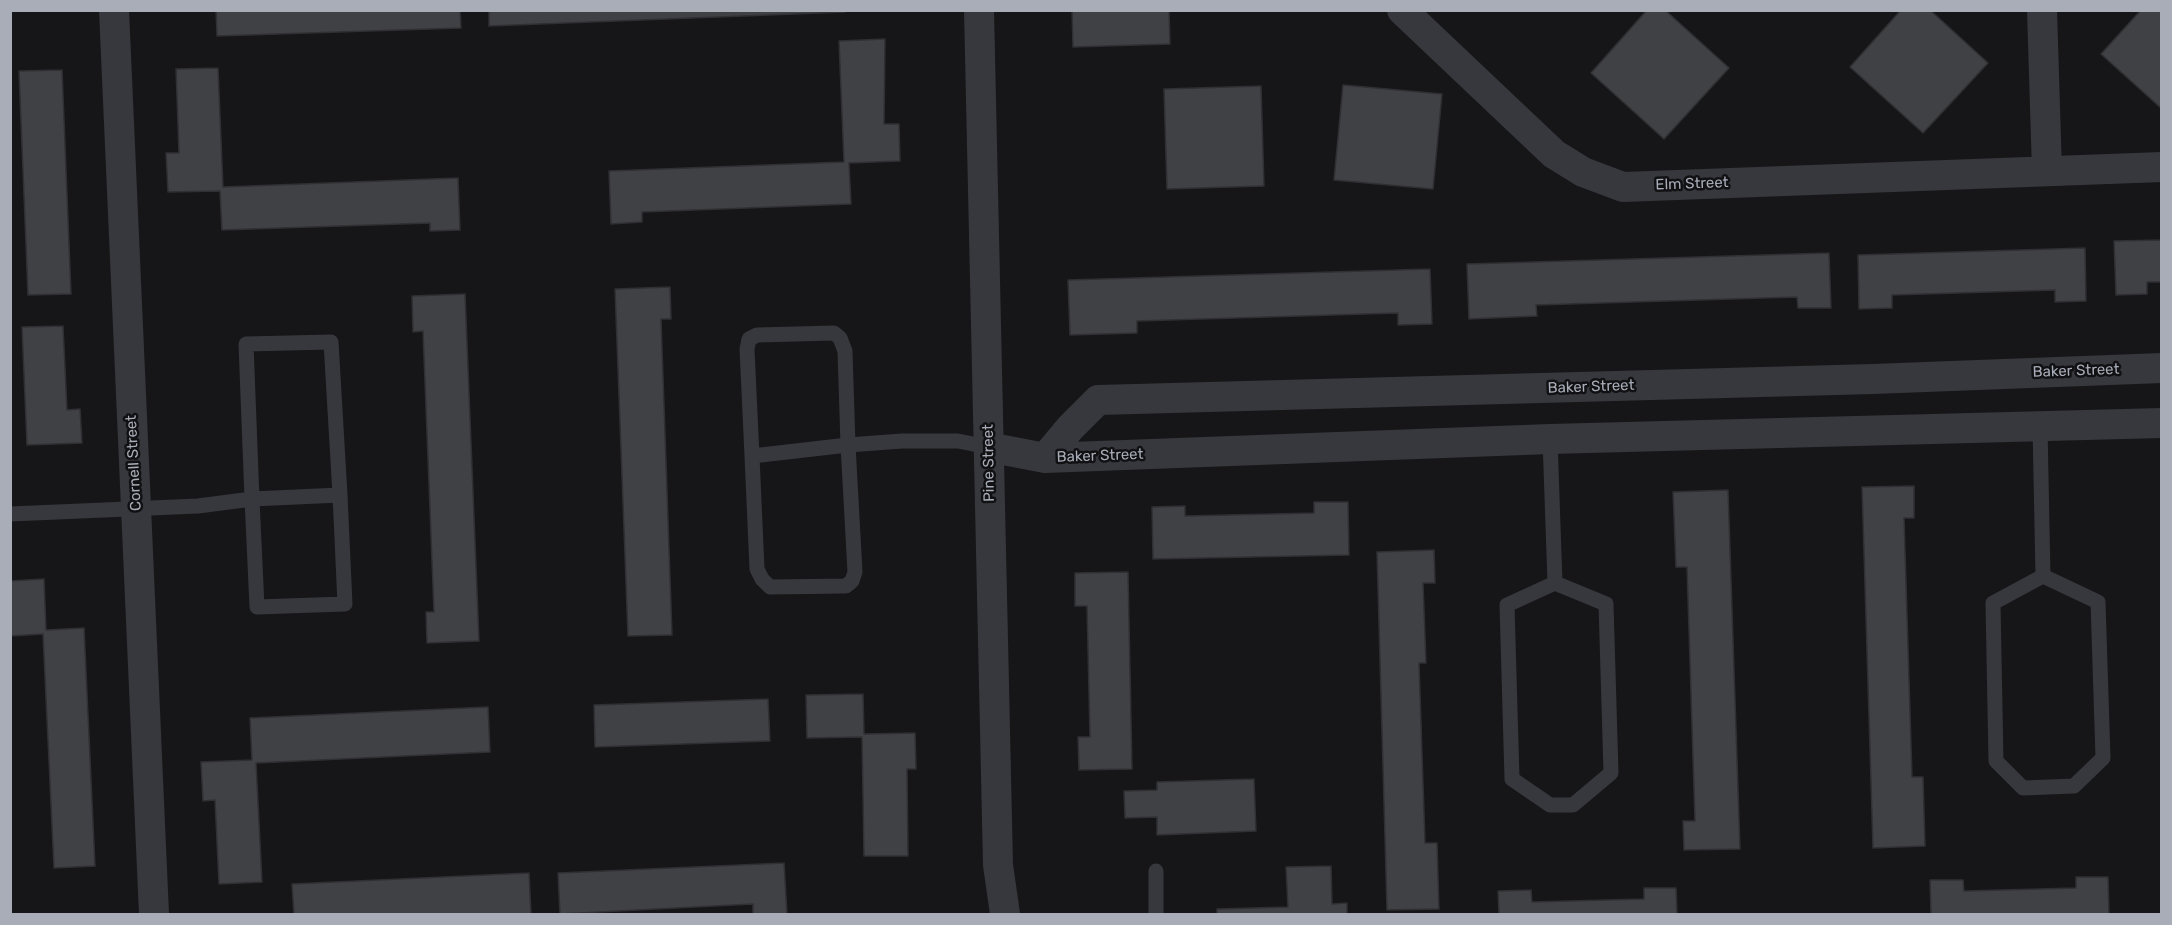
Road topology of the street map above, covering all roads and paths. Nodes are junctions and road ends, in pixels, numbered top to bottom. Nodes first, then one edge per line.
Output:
1 (114, 10) edge
2 (979, 10) edge
3 (1402, 10) edge
4 (2042, 10) edge
5 (2162, 167) edge
6 (2047, 171) junction
7 (2162, 368) edge
8 (2162, 423) edge
9 (2040, 427) junction
10 (1550, 439) junction
11 (848, 445) junction
12 (988, 447) junction
13 (752, 456) junction
14 (1046, 458) junction
15 (340, 495) junction
16 (252, 499) junction
17 (136, 509) junction
18 (10, 514) edge
19 (2043, 576) junction
20 (1555, 583) junction
21 (1156, 871) dead end
22 (154, 915) edge
23 (1005, 915) edge
24 (1156, 915) edge

1 - 17 street, Cornell Street
2 - 12 street, Pine Street
3 - 6 street, Elm Street
4 - 6 street
5 - 6 street, Elm Street
7 - 14 street, Baker Street
8 - 9 street, Baker Street
9 - 10 street, Baker Street
9 - 19 lane
10 - 14 street, Baker Street
10 - 20 lane
11 - 12 lane
11 - 13 lane
11 - 13 lane
11 - 13 lane
12 - 14 street, Baker Street
12 - 23 street, Pine Street
15 - 16 lane
15 - 16 lane
15 - 16 lane
16 - 17 lane
17 - 18 lane
17 - 22 street, Cornell Street
19 - 19 lane
20 - 20 lane
21 - 24 lane

